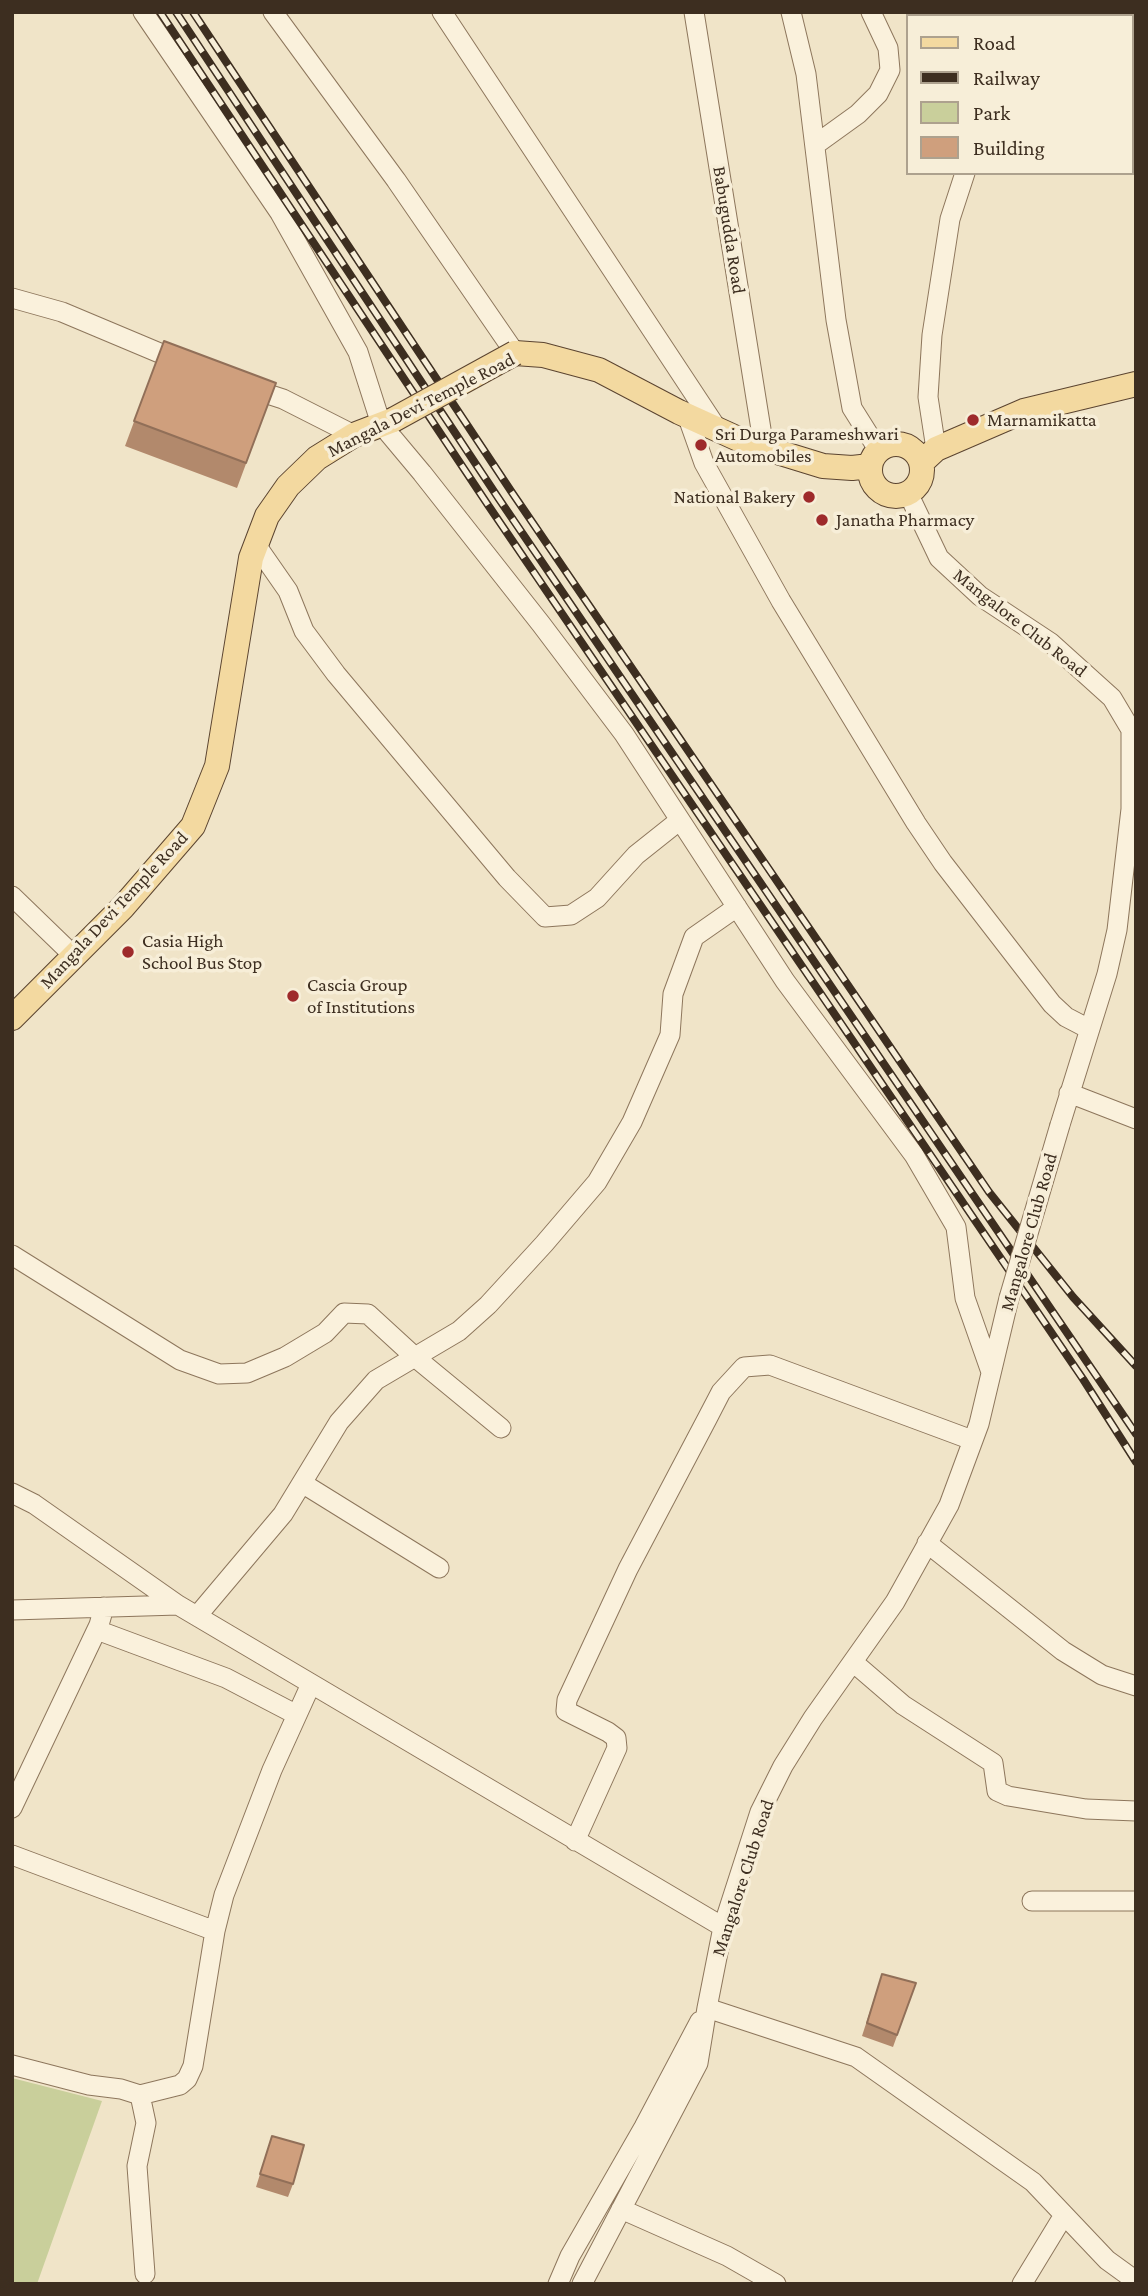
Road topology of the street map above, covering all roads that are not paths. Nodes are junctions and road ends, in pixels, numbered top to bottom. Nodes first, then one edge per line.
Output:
1 (143, 12) edge
2 (273, 12) edge
3 (442, 12) edge
4 (694, 12) edge
5 (791, 12) edge
6 (871, 12) edge
7 (815, 145) junction
8 (964, 175) edge
9 (12, 298) edge
10 (514, 353) junction
11 (199, 370) edge
12 (235, 383) edge
13 (1136, 384) edge
14 (687, 415) junction
15 (387, 422) junction
16 (718, 430) junction
17 (354, 435) junction
18 (764, 448) junction
19 (929, 456) junction
20 (875, 458) junction
21 (908, 493) junction
22 (256, 545) junction
23 (1133, 730) edge
24 (680, 820) junction
25 (12, 895) edge
26 (737, 907) junction
27 (74, 956) junction
28 (12, 1018) edge
29 (1089, 1029) junction
30 (1069, 1093) junction
31 (1136, 1119) edge
32 (12, 1255) edge
33 (416, 1358) junction
34 (991, 1372) junction
35 (501, 1428) dead end
36 (972, 1440) junction
37 (302, 1483) junction
38 (12, 1493) edge
39 (927, 1543) junction
40 (439, 1568) dead end
41 (178, 1605) junction
42 (104, 1607) junction
43 (12, 1610) edge
44 (197, 1616) junction
45 (97, 1630) junction
46 (853, 1662) junction
47 (311, 1684) junction
48 (1136, 1686) edge
49 (297, 1715) junction
50 (12, 1808) edge
51 (1136, 1811) edge
52 (575, 1841) junction
53 (12, 1856) edge
54 (1032, 1901) dead end
55 (1136, 1901) edge
56 (723, 1927) junction
57 (215, 1931) junction
58 (707, 2008) junction
59 (12, 2065) edge
60 (140, 2095) junction
61 (621, 2209) junction
62 (1064, 2214) junction
63 (145, 2274) dead end
64 (1136, 2281) edge
65 (558, 2284) edge
66 (582, 2284) edge
67 (776, 2284) edge
68 (1022, 2284) edge

1 - 15 street
2 - 10 street
3 - 16 street
4 - 18 street, Babugudda Road
5 - 7 street
6 - 7 street
7 - 20 street
8 - 19 street
9 - 11 street
10 - 14 main road, Mangala Devi Temple Road
10 - 15 main road, Mangala Devi Temple Road, bridge
12 - 17 street
13 - 19 main road
14 - 16 main road, Mangala Devi Temple Road
14 - 29 street
15 - 17 main road, Mangala Devi Temple Road
15 - 24 street
16 - 18 main road, Mangala Devi Temple Road
17 - 22 main road, Mangala Devi Temple Road
18 - 20 main road, Mangala Devi Temple Road
19 - 20 main road
19 - 21 main road
20 - 21 main road
21 - 23 street, Mangalore Club Road
22 - 24 street
22 - 27 main road, Mangala Devi Temple Road
23 - 29 street, Mangalore Club Road
24 - 26 street
25 - 27 street
26 - 33 street
26 - 34 street
27 - 28 main road, Mangala Devi Temple Road
29 - 30 street, Mangalore Club Road
30 - 31 street
30 - 34 street, Mangalore Club Road, bridge
32 - 33 street
33 - 35 street
33 - 37 street
34 - 36 street, Mangalore Club Road
36 - 39 street, Mangalore Club Road
36 - 52 street
37 - 40 street
37 - 44 street
38 - 41 street
39 - 46 street, Mangalore Club Road
39 - 48 street
41 - 42 street
41 - 44 street
42 - 43 street
42 - 45 street
44 - 47 street
45 - 49 street
45 - 50 street
46 - 51 street
46 - 56 street, Mangalore Club Road
47 - 49 street
47 - 52 street
49 - 57 street
52 - 56 street
53 - 57 street
54 - 55 street
56 - 58 street, Mangalore Club Road
57 - 60 street
58 - 61 street, Mangalore Club Road
58 - 62 street
58 - 65 street, Mangalore Club Road
59 - 60 street
60 - 63 street
61 - 66 street, Mangalore Club Road
61 - 67 street
62 - 64 street
62 - 68 street

